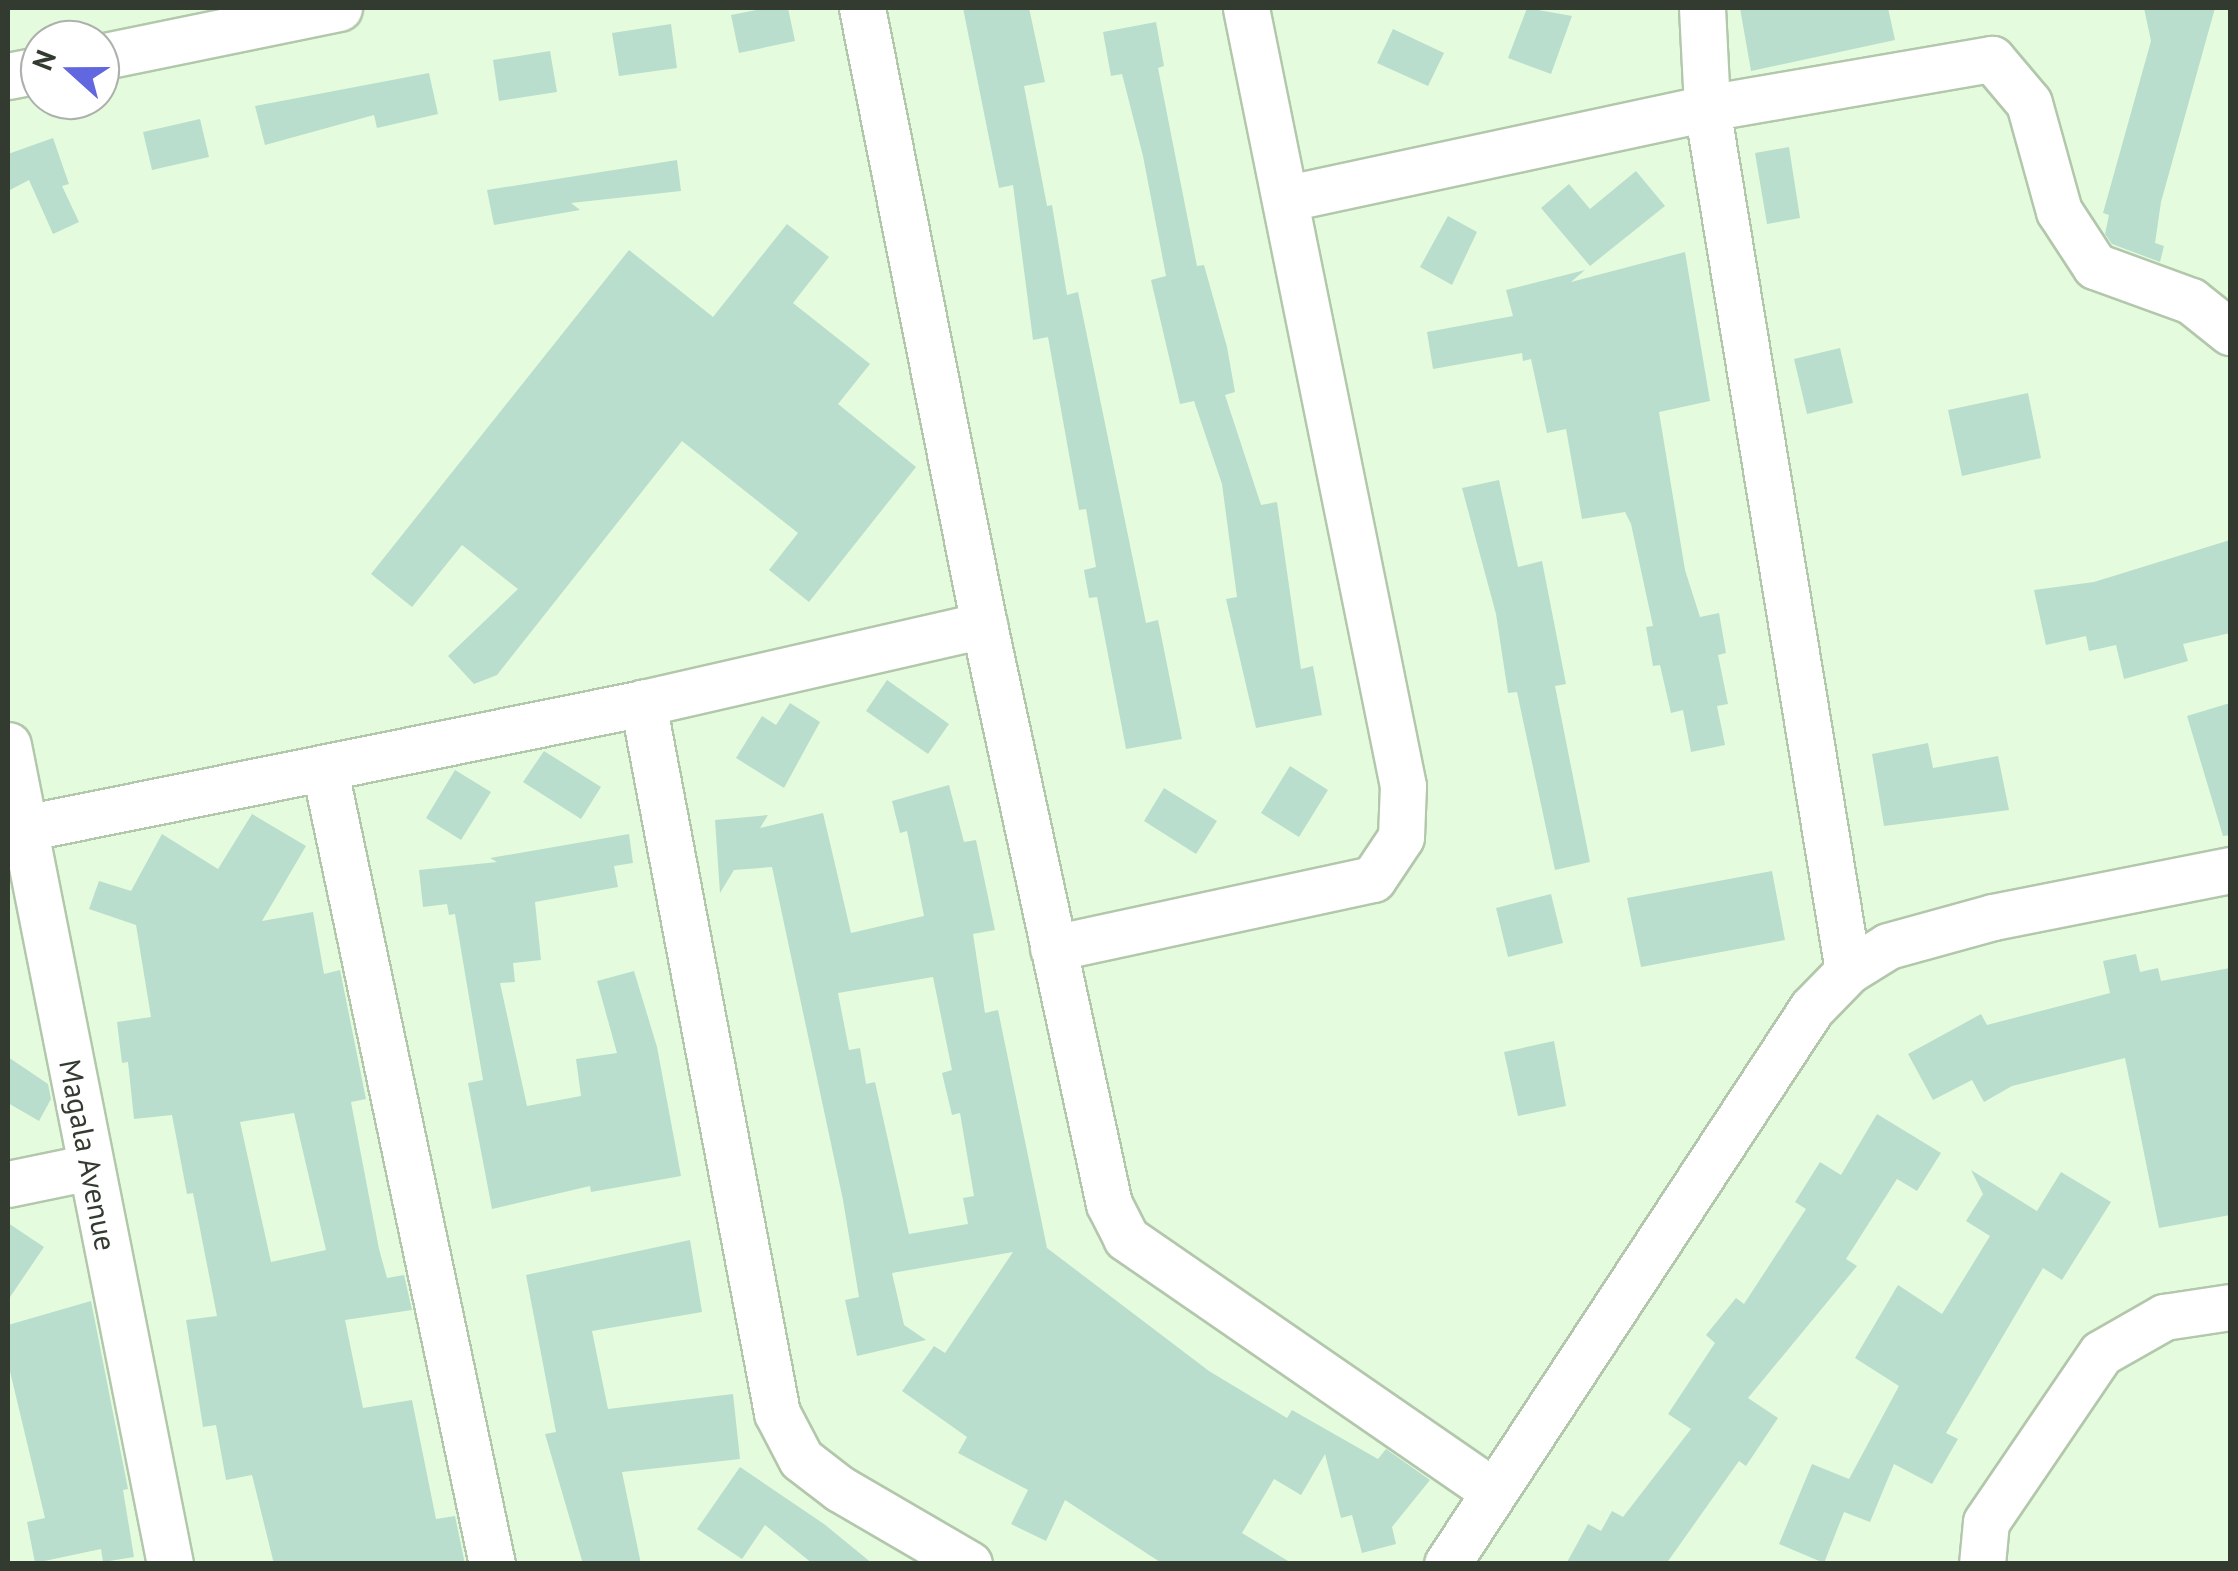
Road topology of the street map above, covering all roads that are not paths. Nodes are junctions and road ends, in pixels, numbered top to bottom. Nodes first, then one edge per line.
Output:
1 (339, 8) edge
2 (862, 8) edge
3 (1246, 8) edge
4 (1702, 8) edge
5 (172, 24) edge
6 (120, 48) edge
7 (1706, 108) junction
8 (1288, 198) junction
9 (2230, 332) edge
10 (984, 625) junction
11 (643, 703) junction
12 (8, 745) edge
13 (326, 771) junction
14 (24, 828) junction
15 (2230, 870) edge
16 (1053, 948) junction
17 (1848, 971) junction
18 (90, 1167) junction
19 (8, 1184) edge
20 (2230, 1307) edge
21 (1494, 1492) junction
22 (170, 1564) edge
23 (492, 1564) edge
24 (969, 1564) edge
25 (1447, 1564) edge
26 (1982, 1564) edge

1 - 5 street
2 - 10 street
3 - 8 street
4 - 7 street
5 - 6 street
7 - 8 street
7 - 9 street
7 - 17 street
8 - 16 street
10 - 11 street
10 - 16 street
11 - 13 street
11 - 24 street
12 - 14 street, Magala Avenue
13 - 14 street
13 - 23 street
14 - 18 street, Magala Avenue
15 - 17 street
16 - 21 street
17 - 21 street
18 - 19 street
18 - 22 street, Magala Avenue
20 - 26 street
21 - 25 street

